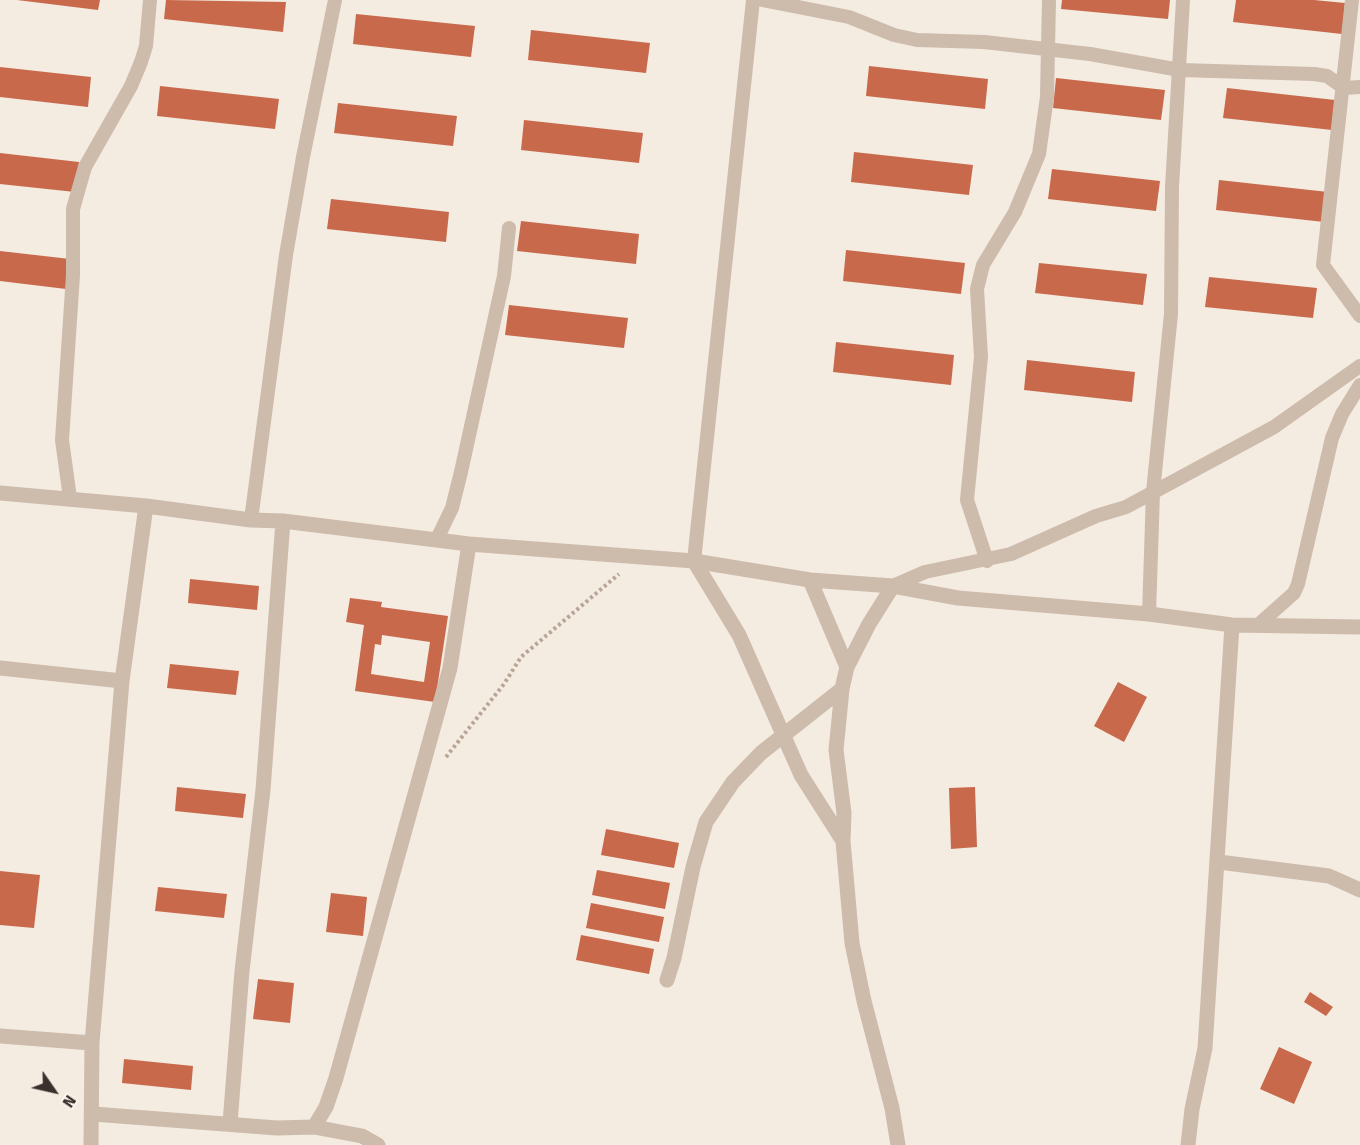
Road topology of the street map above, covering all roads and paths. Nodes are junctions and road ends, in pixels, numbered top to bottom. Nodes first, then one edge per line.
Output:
1 (150, 0) edge
2 (335, 0) edge
3 (753, 0) edge
4 (762, 0) edge
5 (1049, 0) edge
6 (1183, 0) edge
7 (1353, 0) edge
8 (1049, 52) junction
9 (1180, 70) junction
10 (1360, 87) edge
11 (1344, 88) junction
12 (509, 228) dead end
13 (1360, 316) edge
14 (1360, 366) edge
15 (1360, 385) edge
16 (1153, 492) junction
17 (0, 493) edge
18 (70, 498) junction
19 (146, 506) junction
20 (251, 520) junction
21 (283, 521) junction
22 (437, 538) junction
23 (469, 544) junction
24 (638, 558) junction
25 (694, 561) junction
26 (987, 561) junction
27 (810, 580) junction
28 (893, 586) junction
29 (1149, 614) junction
30 (1258, 625) junction
31 (1232, 626) junction
32 (1360, 627) edge
33 (847, 667) junction
34 (0, 668) edge
35 (122, 681) junction
36 (842, 689) junction
37 (784, 735) junction
38 (442, 764) dead end
39 (843, 841) junction
40 (1219, 862) junction
41 (1360, 890) edge
42 (667, 980) dead end
43 (0, 1036) edge
44 (92, 1043) junction
45 (93, 1114) junction
46 (230, 1123) junction
47 (314, 1127) junction
48 (91, 1145) edge
49 (378, 1145) edge
50 (898, 1145) edge
51 (1188, 1145) edge

1 - 18 lane
2 - 20 lane
3 - 25 lane
4 - 8 lane
5 - 8 lane
6 - 9 lane
7 - 11 lane
8 - 9 lane
8 - 26 lane
9 - 11 lane
9 - 16 lane
10 - 11 lane
11 - 13 lane
12 - 22 lane
14 - 16 lane
15 - 30 lane
16 - 26 lane
16 - 29 lane
17 - 18 street
18 - 19 street
19 - 20 street
19 - 35 street
20 - 21 street
21 - 22 street
21 - 46 street
22 - 23 street
23 - 24 street
23 - 47 street
24 - 25 street
24 - 38 path
25 - 27 street
25 - 37 street
26 - 28 lane
27 - 28 street
27 - 33 street
28 - 29 street
28 - 33 street
29 - 31 street
30 - 31 street
30 - 32 street
31 - 40 street
33 - 36 street
34 - 35 street
35 - 44 street
36 - 37 street
36 - 39 street
37 - 39 street
37 - 42 street
39 - 50 street
40 - 41 street
40 - 51 street
43 - 44 street
44 - 45 street
45 - 46 street
45 - 48 street
46 - 47 street
47 - 49 street

